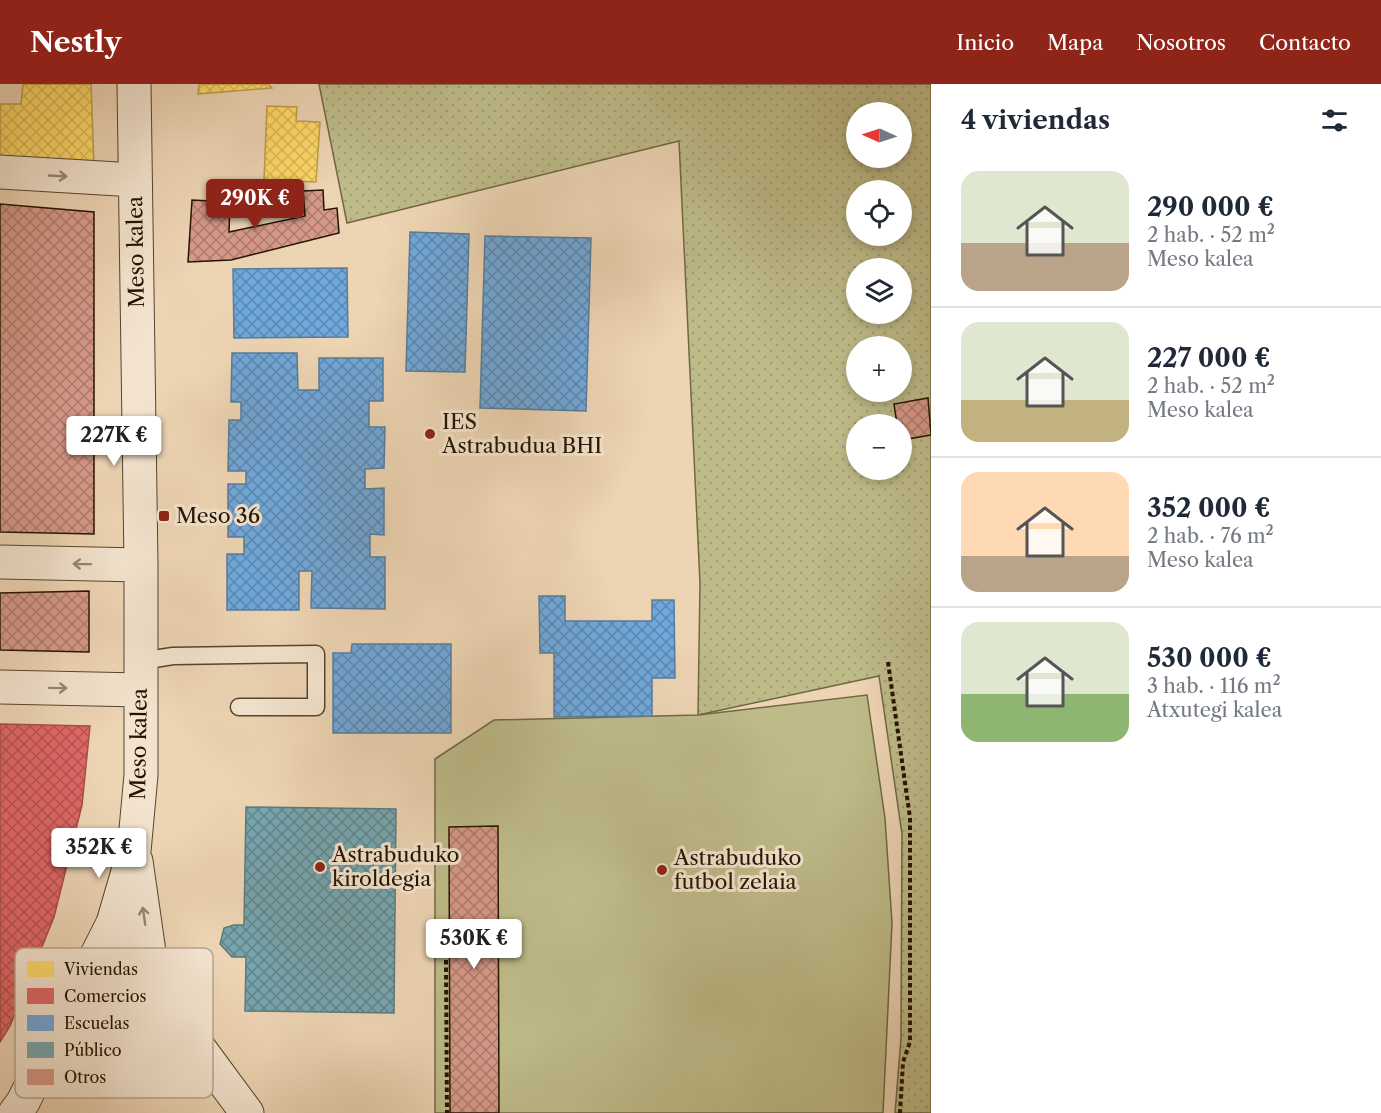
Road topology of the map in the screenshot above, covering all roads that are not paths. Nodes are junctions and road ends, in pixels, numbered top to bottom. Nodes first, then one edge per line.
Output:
1 (134, 84) edge
2 (0, 172) edge
3 (135, 180) junction
4 (0, 562) edge
5 (141, 565) junction
6 (140, 675) junction
7 (0, 687) edge
8 (239, 707) dead end
9 (134, 851) junction
10 (113, 923) junction
11 (100, 948) edge
12 (128, 948) edge
13 (148, 948) edge
14 (213, 1067) edge
15 (25, 1098) edge
16 (15, 1113) edge
17 (247, 1113) edge

1 - 3 street, Meso kalea
2 -> 3 street
3 - 5 street, Meso kalea
5 -> 4 street
5 - 6 street, Meso kalea
7 -> 6 street
6 - 8 lane
6 - 9 street, Meso kalea
9 - 10 street, Meso kalea
13 -> 9 street
10 - 11 street, Meso kalea
10 - 12 street
14 - 17 street
15 - 16 street, Meso kalea

